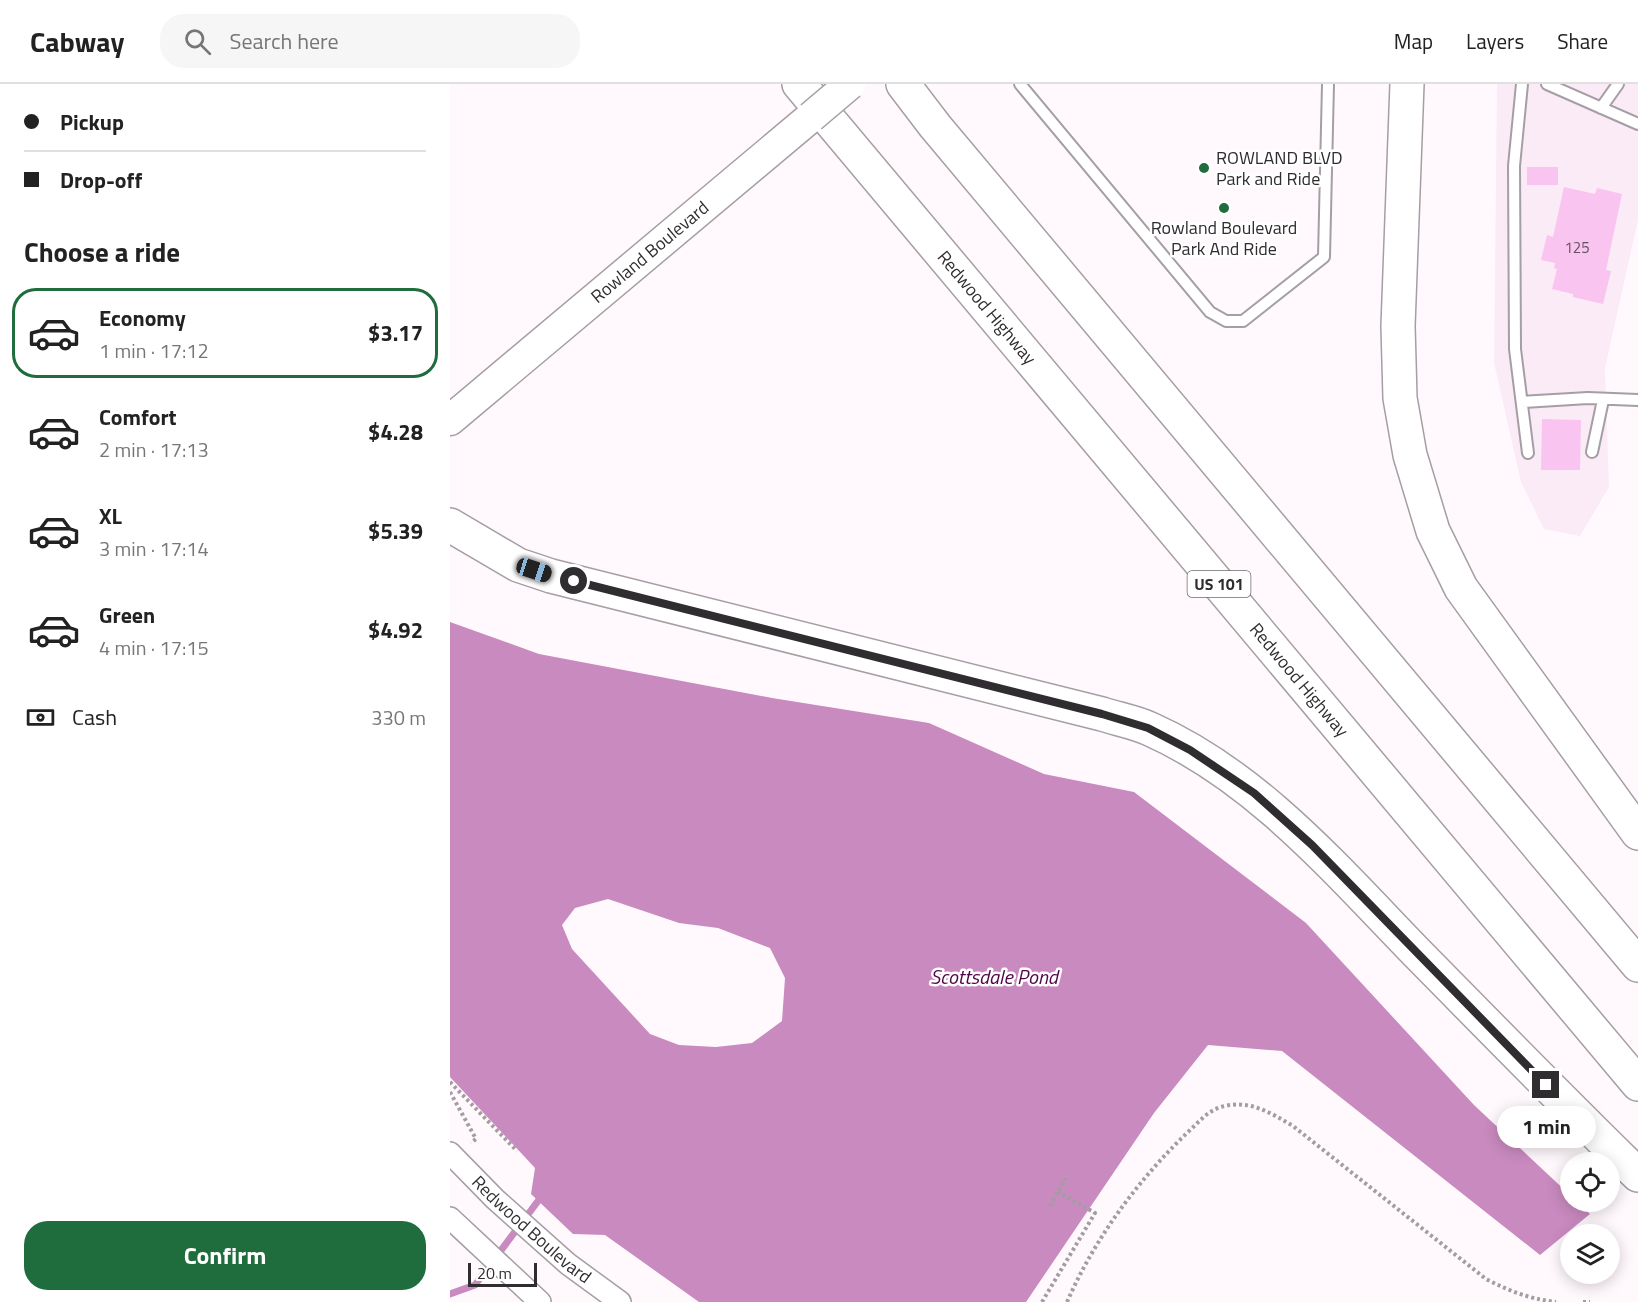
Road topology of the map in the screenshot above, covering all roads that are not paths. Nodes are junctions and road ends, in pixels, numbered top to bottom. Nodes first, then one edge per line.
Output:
1 (799, 84) edge
2 (850, 84) edge
3 (903, 84) edge
4 (1020, 84) edge
5 (1328, 84) edge
6 (1407, 84) edge
7 (1522, 84) edge
8 (1547, 84) edge
9 (1618, 84) edge
10 (1601, 108) junction
11 (1638, 124) edge
12 (1603, 400) junction
13 (1638, 400) edge
14 (1522, 402) junction
15 (450, 420) edge
16 (1592, 452) dead end
17 (1528, 453) dead end
18 (450, 525) edge
19 (1638, 833) edge
20 (1638, 965) edge
21 (1638, 1084) edge
22 (453, 1156) edge
23 (1638, 1175) edge
24 (450, 1218) edge
25 (535, 1297) edge
26 (620, 1302) edge

1 - 21 highway, Redwood Highway / US 101
2 - 15 main road, Rowland Boulevard, bridge
3 - 20 highway
4 - 5 lane
6 - 19 highway
7 - 14 lane
8 - 10 lane
9 - 10 lane
10 - 11 lane
12 - 13 lane
12 - 14 lane
12 - 16 lane
14 - 17 lane
18 - 23 highway
22 - 26 street, Redwood Boulevard
24 - 25 street

